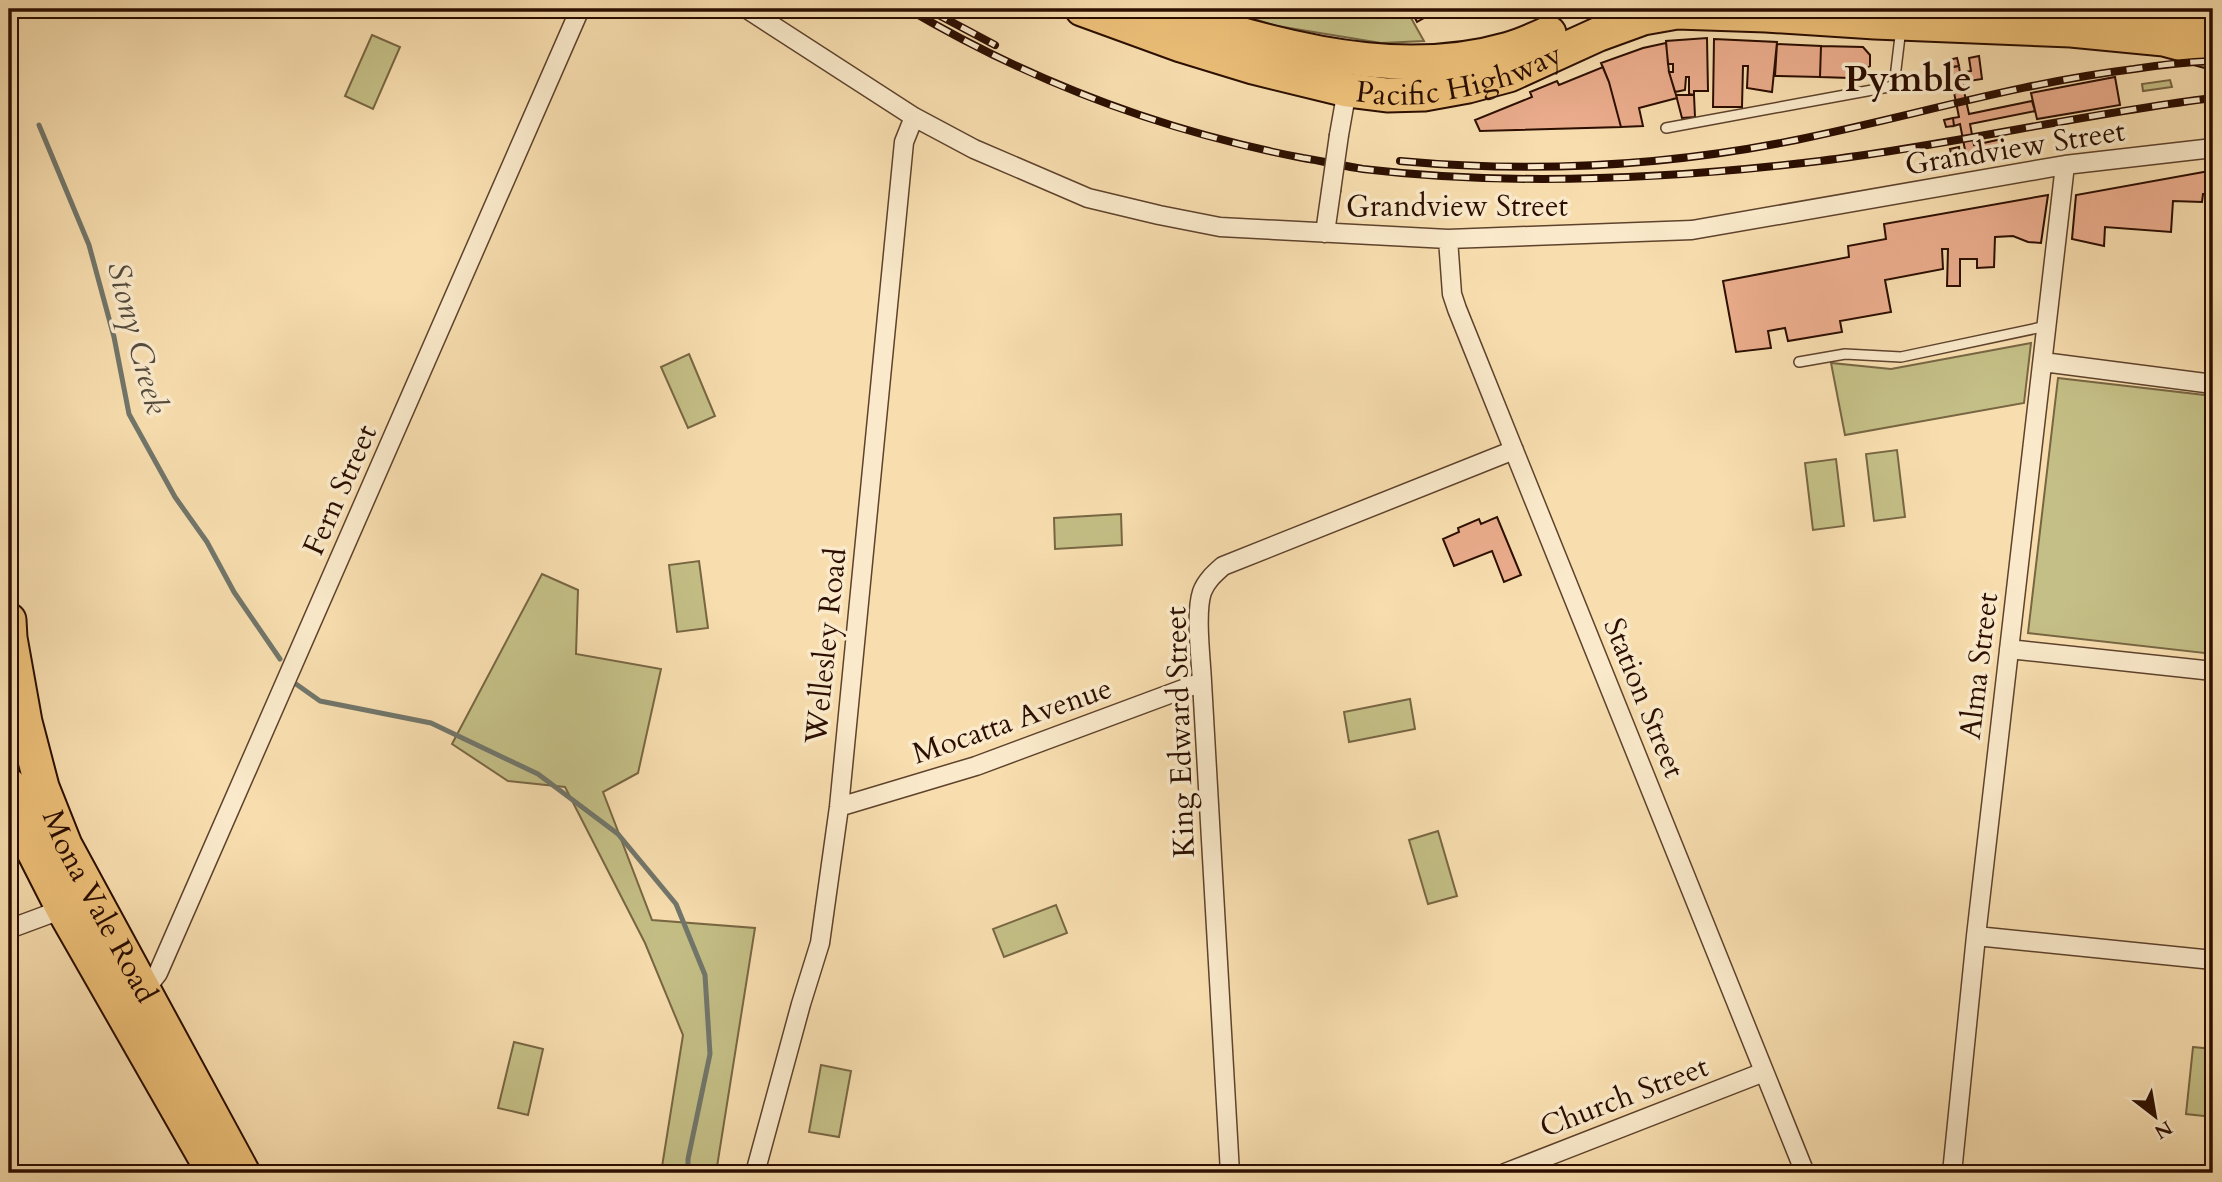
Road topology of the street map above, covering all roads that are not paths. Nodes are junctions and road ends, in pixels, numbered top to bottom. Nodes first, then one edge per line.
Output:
1 (580, 9) edge
2 (747, 9) edge
3 (1082, 9) edge
4 (1154, 9) edge
5 (1610, 9) edge
6 (2119, 9) edge
7 (1902, 23) junction
8 (2213, 27) edge
9 (2213, 52) edge
10 (1349, 74) junction
11 (914, 117) junction
12 (1666, 128) dead end
13 (2213, 148) edge
14 (2064, 165) junction
15 (1325, 233) junction
16 (1448, 239) junction
17 (2047, 327) junction
18 (1799, 362) dead end
19 (2043, 362) junction
20 (2213, 384) edge
21 (1514, 450) junction
22 (9, 620) edge
23 (2009, 649) junction
24 (2213, 671) edge
25 (1202, 682) junction
26 (9, 785) edge
27 (839, 807) junction
28 (64, 909) junction
29 (9, 929) edge
30 (1976, 936) junction
31 (2213, 960) edge
32 (145, 990) junction
33 (1764, 1072) junction
34 (214, 1173) edge
35 (243, 1173) edge
36 (755, 1173) edge
37 (1230, 1173) edge
38 (1505, 1173) edge
39 (1805, 1173) edge
40 (1952, 1173) edge

1 - 32 street, Fern Street
2 - 11 street, Grandview Street
3 - 10 highway, Pacific Highway
4 - 10 highway, Pacific Highway
5 - 10 highway, Pacific Highway
6 - 8 highway
7 - 9 highway, Pacific Highway
7 - 10 highway, Pacific Highway
7 - 12 lane
10 - 15 street, bridge
11 - 15 street, Grandview Street
11 - 27 street, Wellesley Road
13 - 14 street, Grandview Street
14 - 16 street, Grandview Street
14 - 17 street, Alma Street
15 - 16 street, Grandview Street
16 - 21 street, Station Street
17 - 18 lane
17 - 19 street, Alma Street
19 - 20 street
19 - 23 street, Alma Street
21 - 25 street, King Edward Street
21 - 33 street, Station Street
22 - 32 highway, Mona Vale Road
23 - 24 street
23 - 30 street, Alma Street
25 - 27 street, Mocatta Avenue
25 - 37 street, King Edward Street
26 - 28 highway, Mona Vale Road
27 - 36 street, Wellesley Road
28 - 29 street
28 - 34 highway, Mona Vale Road
30 - 31 street
30 - 40 street, Alma Street
32 - 35 highway, Mona Vale Road
33 - 38 street, Church Street
33 - 39 street, Station Street

